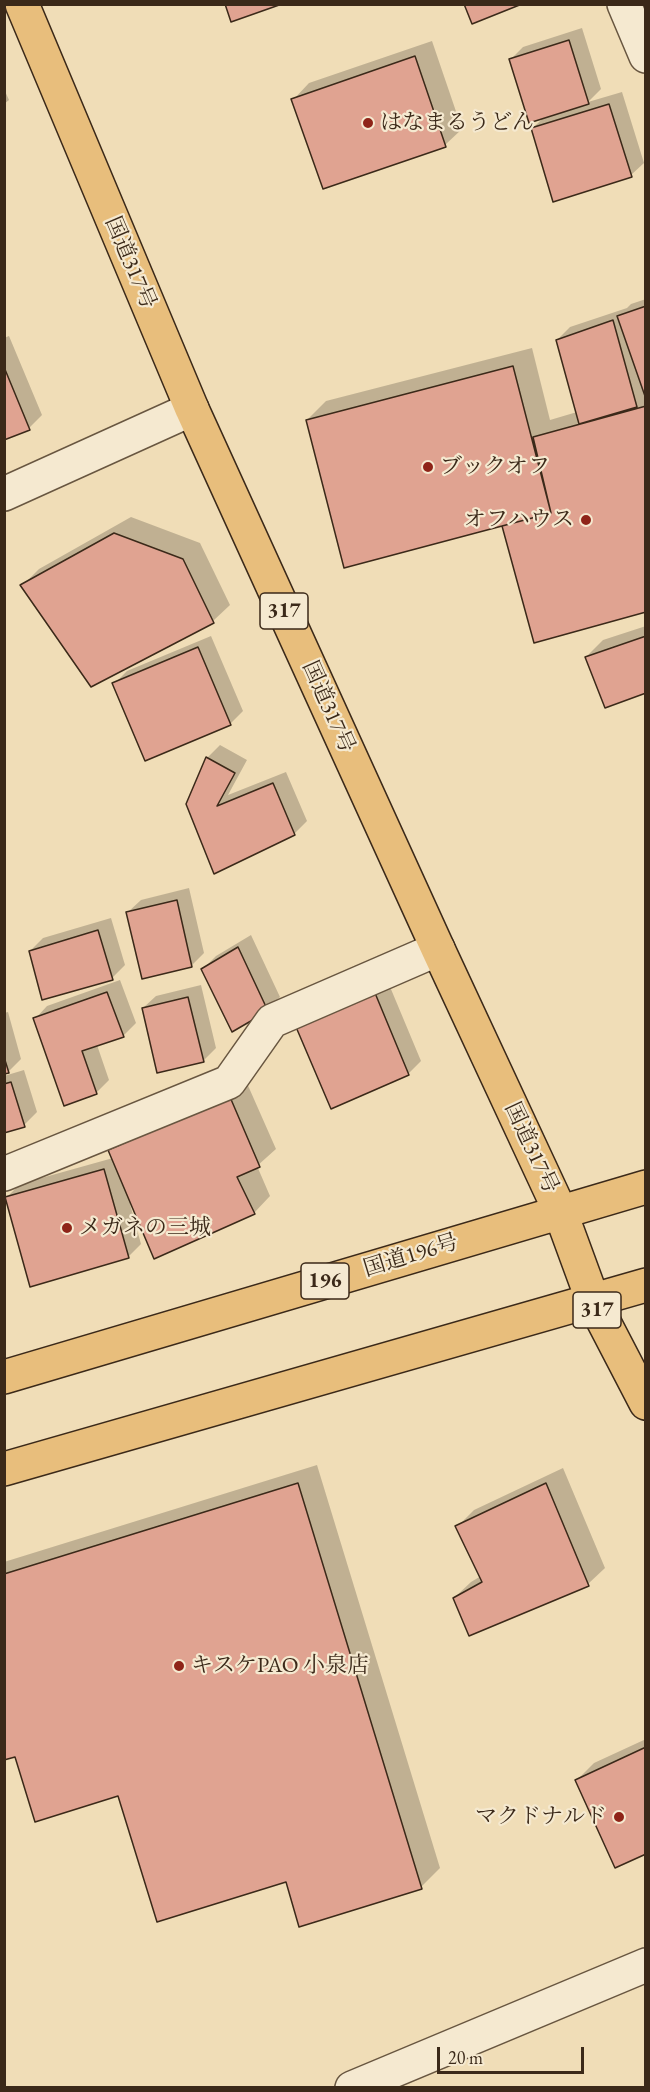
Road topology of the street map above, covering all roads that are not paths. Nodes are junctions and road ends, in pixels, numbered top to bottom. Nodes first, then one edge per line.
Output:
1 (22, 4) edge
2 (624, 4) edge
3 (645, 56) edge
4 (192, 409) junction
5 (4, 494) edge
6 (438, 949) junction
7 (4, 1174) edge
8 (645, 1187) edge
9 (560, 1211) junction
10 (645, 1285) edge
11 (593, 1301) junction
12 (4, 1377) edge
13 (645, 1403) edge
14 (4, 1469) edge
15 (645, 1965) edge
16 (352, 2088) edge

1 - 4 highway, 国道317号 / 317
2 - 3 street
4 - 5 street
4 - 6 highway, 国道317号 / 317
6 - 7 street
6 - 9 highway, 国道317号 / 317
8 - 9 highway, 国道196号 / 196
9 - 11 highway, 国道317号 / 317
9 - 12 highway, 国道196号 / 196
10 - 11 highway
11 - 13 highway, 国道317号 / 317
11 - 14 highway
15 - 16 street

